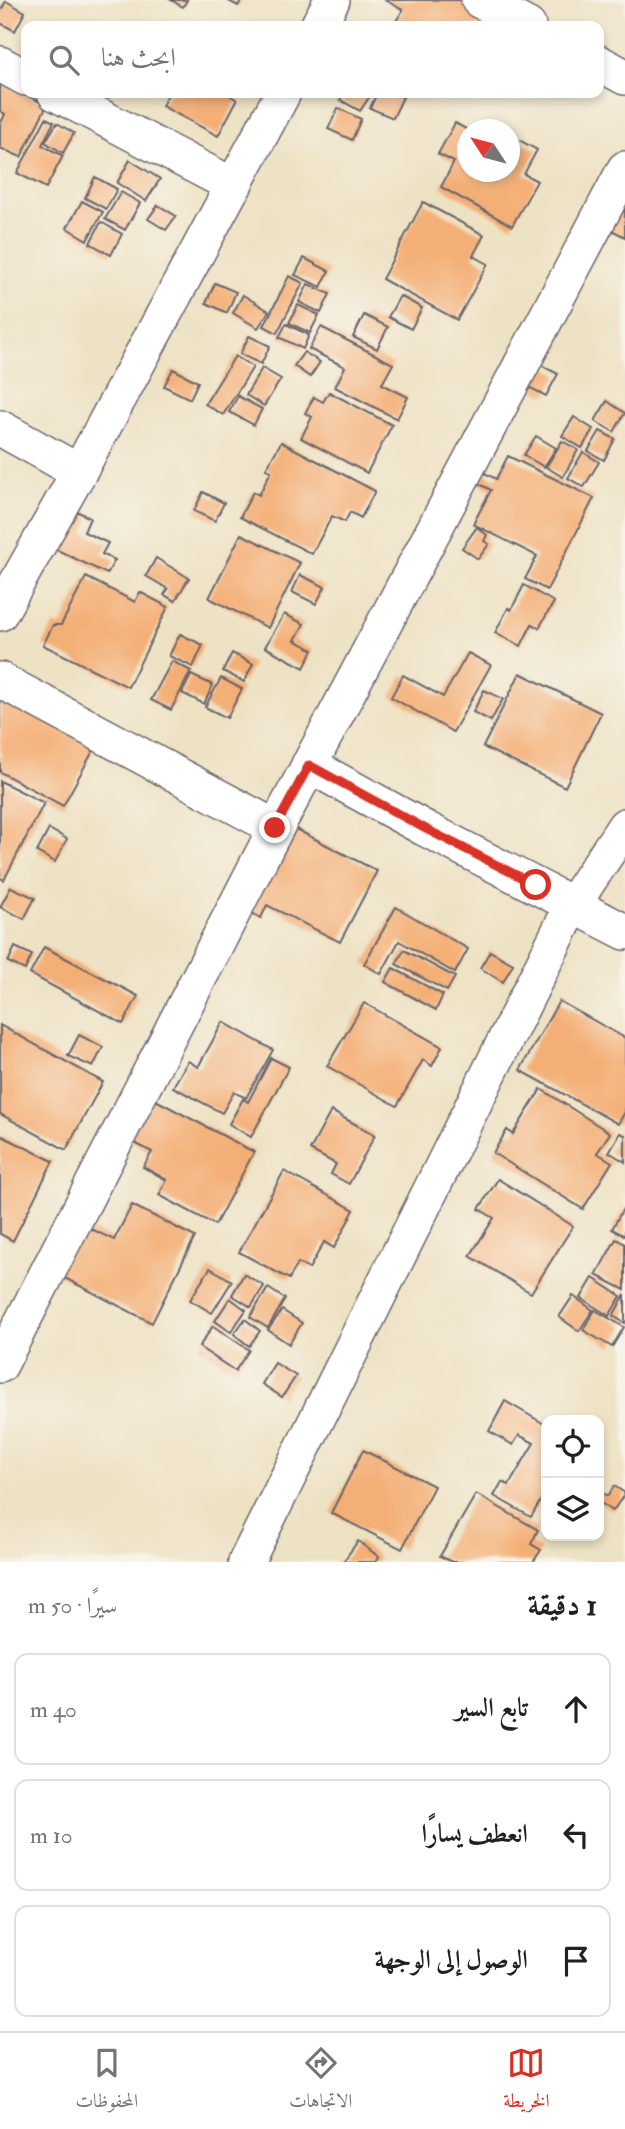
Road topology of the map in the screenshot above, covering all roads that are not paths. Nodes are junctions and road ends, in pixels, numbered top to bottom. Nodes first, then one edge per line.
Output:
1 (332, 0) edge
2 (479, 0) edge
3 (321, 21) edge
4 (519, 21) edge
5 (0, 64) edge
6 (604, 66) edge
7 (21, 75) edge
8 (625, 77) edge
9 (65, 98) edge
10 (280, 98) edge
11 (625, 169) edge
12 (234, 186) junction
13 (0, 428) edge
14 (79, 472) junction
15 (0, 613) edge
16 (0, 680) edge
17 (309, 765) junction
18 (625, 827) edge
19 (275, 828) junction
20 (573, 904) junction
21 (625, 932) edge
22 (0, 1365) edge
23 (246, 1562) edge

1 - 3 street
2 - 4 street
5 - 7 street
6 - 8 street
9 - 12 street
10 - 12 street
11 - 17 street
12 - 14 street
13 - 14 street
14 - 15 street
16 - 19 street
17 - 19 street
17 - 20 street
18 - 20 street
19 - 22 street
20 - 21 street
20 - 23 street

